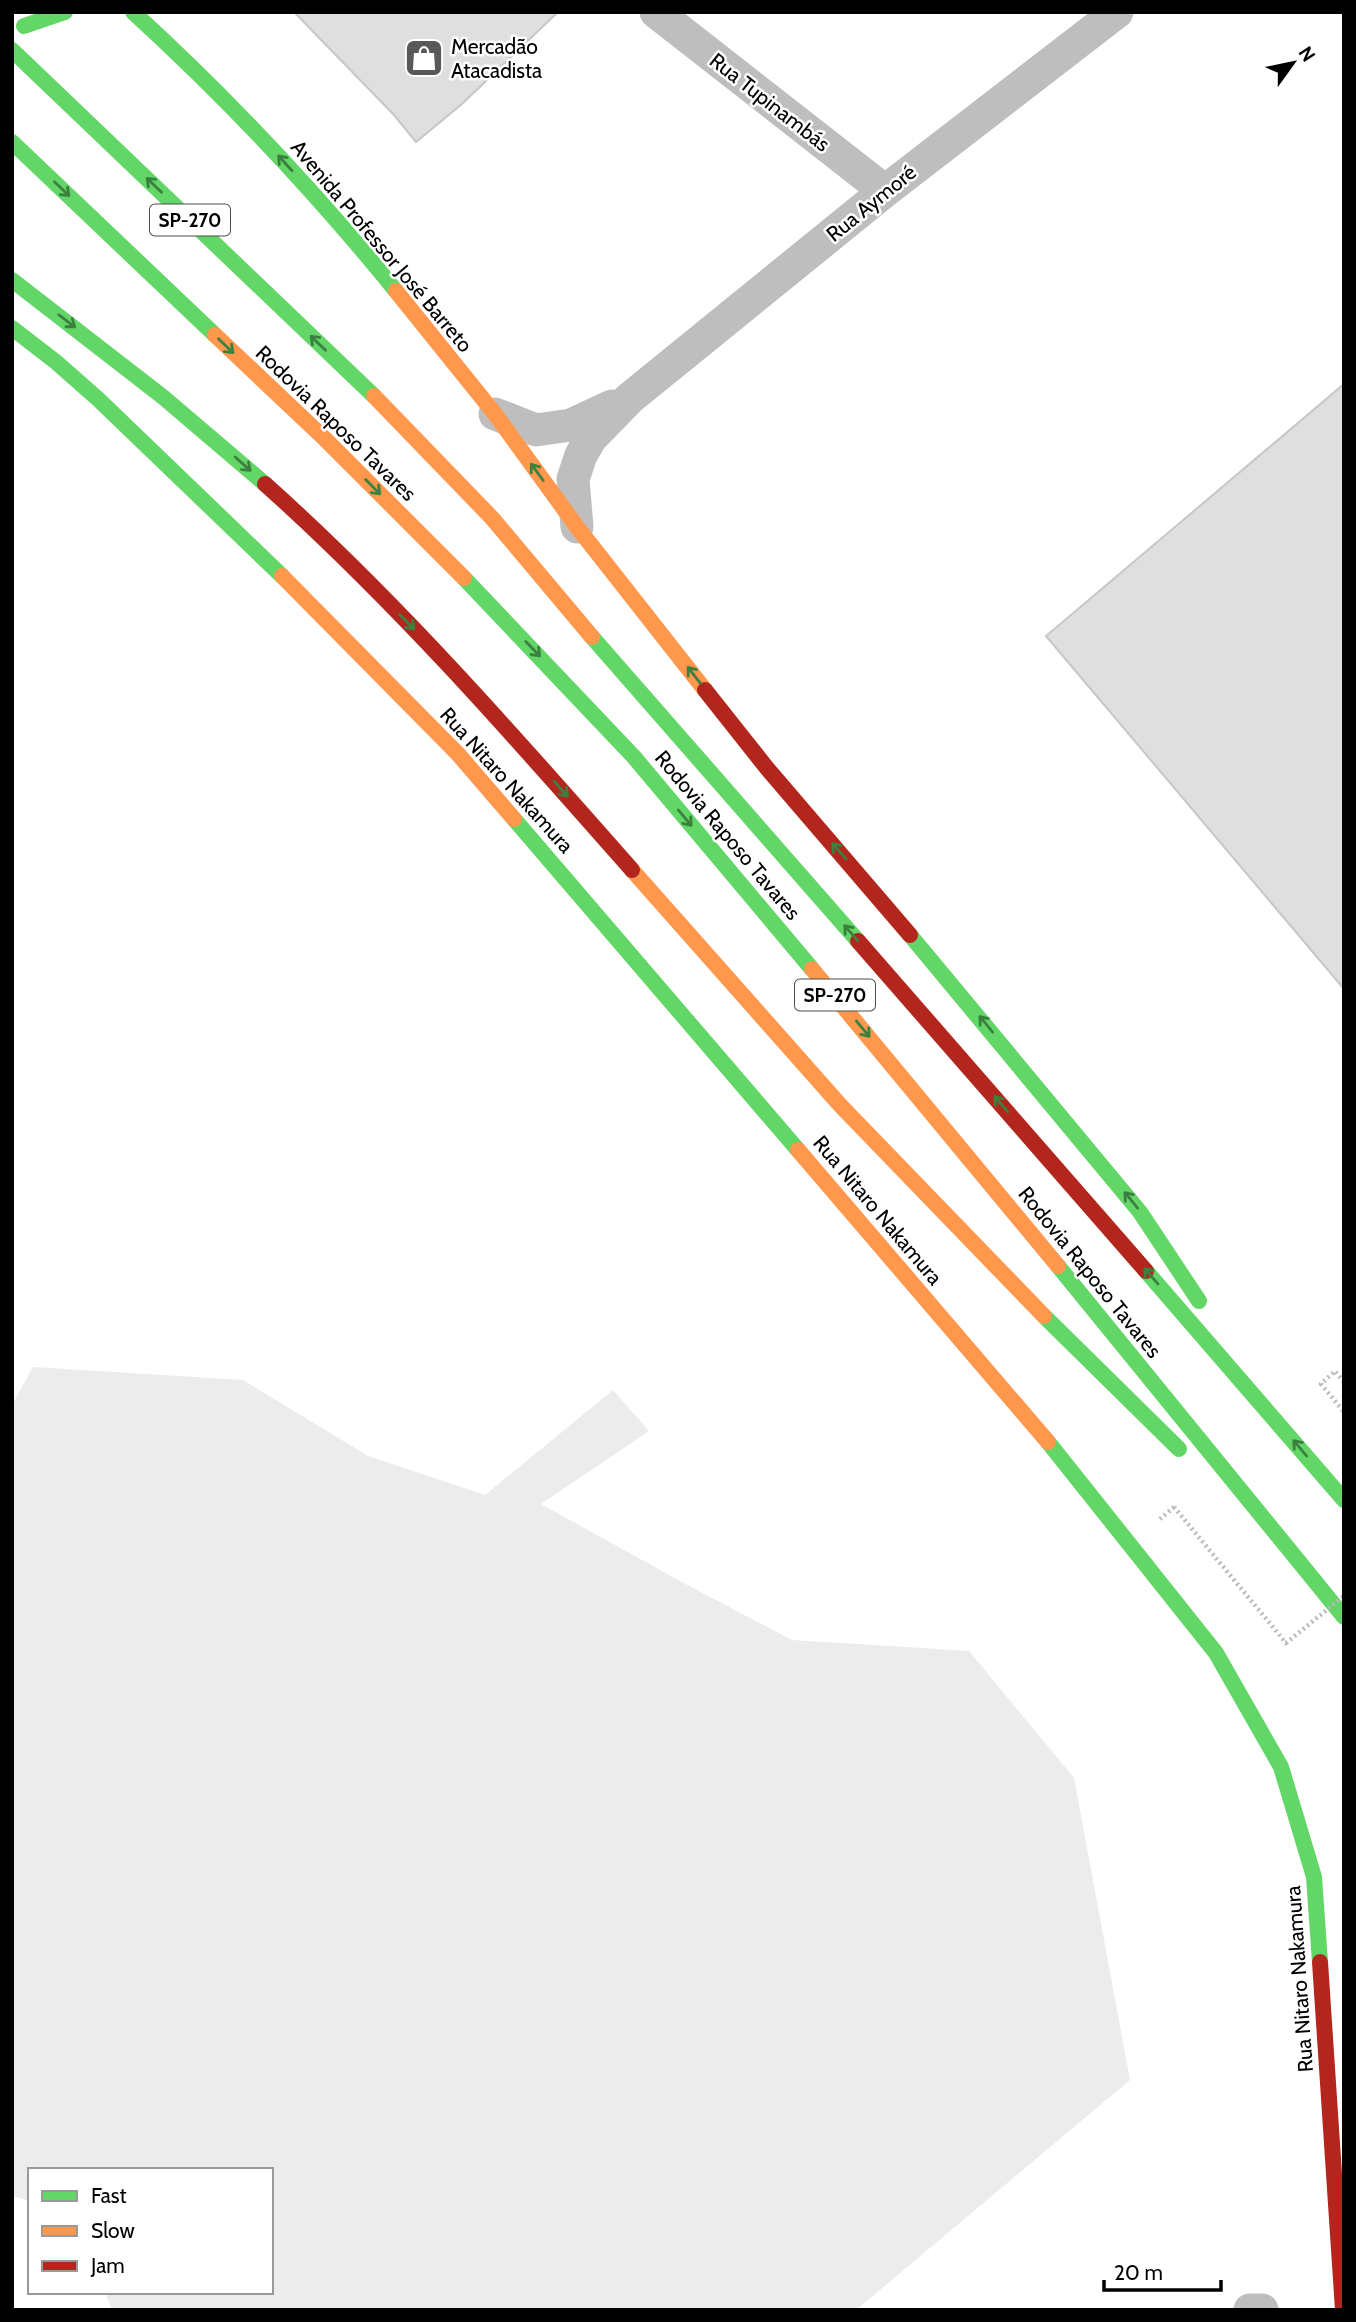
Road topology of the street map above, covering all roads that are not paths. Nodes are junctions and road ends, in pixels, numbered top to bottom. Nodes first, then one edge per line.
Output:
1 (65, 12) edge
2 (133, 12) edge
3 (656, 12) edge
4 (1117, 12) edge
5 (29, 19) edge
6 (12, 40) edge
7 (12, 50) edge
8 (12, 142) edge
9 (885, 191) junction
10 (12, 280) edge
11 (12, 328) edge
12 (630, 398) junction
13 (495, 414) junction
14 (577, 527) junction
15 (1277, 1420) junction
16 (1195, 1465) dead end
17 (1214, 1484) dead end
18 (1344, 1500) edge
19 (1312, 1580) junction
20 (1344, 1617) edge
21 (1250, 2310) edge
22 (1262, 2310) edge
23 (1343, 2310) edge

1 - 5 main road
13 -> 2 main road, Avenida Professor José Barreto
3 - 9 street, Rua Tupinambás
4 - 9 street, Rua Aymoré
5 - 6 main road
15 -> 7 main road, Rodovia Raposo Tavares / SP-270
8 -> 19 main road, Rodovia Raposo Tavares / SP-270
9 - 12 street, Rua Aymoré
10 -> 16 main road
11 - 23 main road, Rua Nitaro Nakamura
12 - 13 street
12 - 14 street
14 -> 13 main road, Avenida Professor José Barreto
15 -> 14 main road, Avenida Professor José Barreto
18 -> 15 main road, Rodovia Raposo Tavares / SP-270
17 - 19 main road
19 - 20 main road, Rodovia Raposo Tavares / SP-270
21 - 22 street

